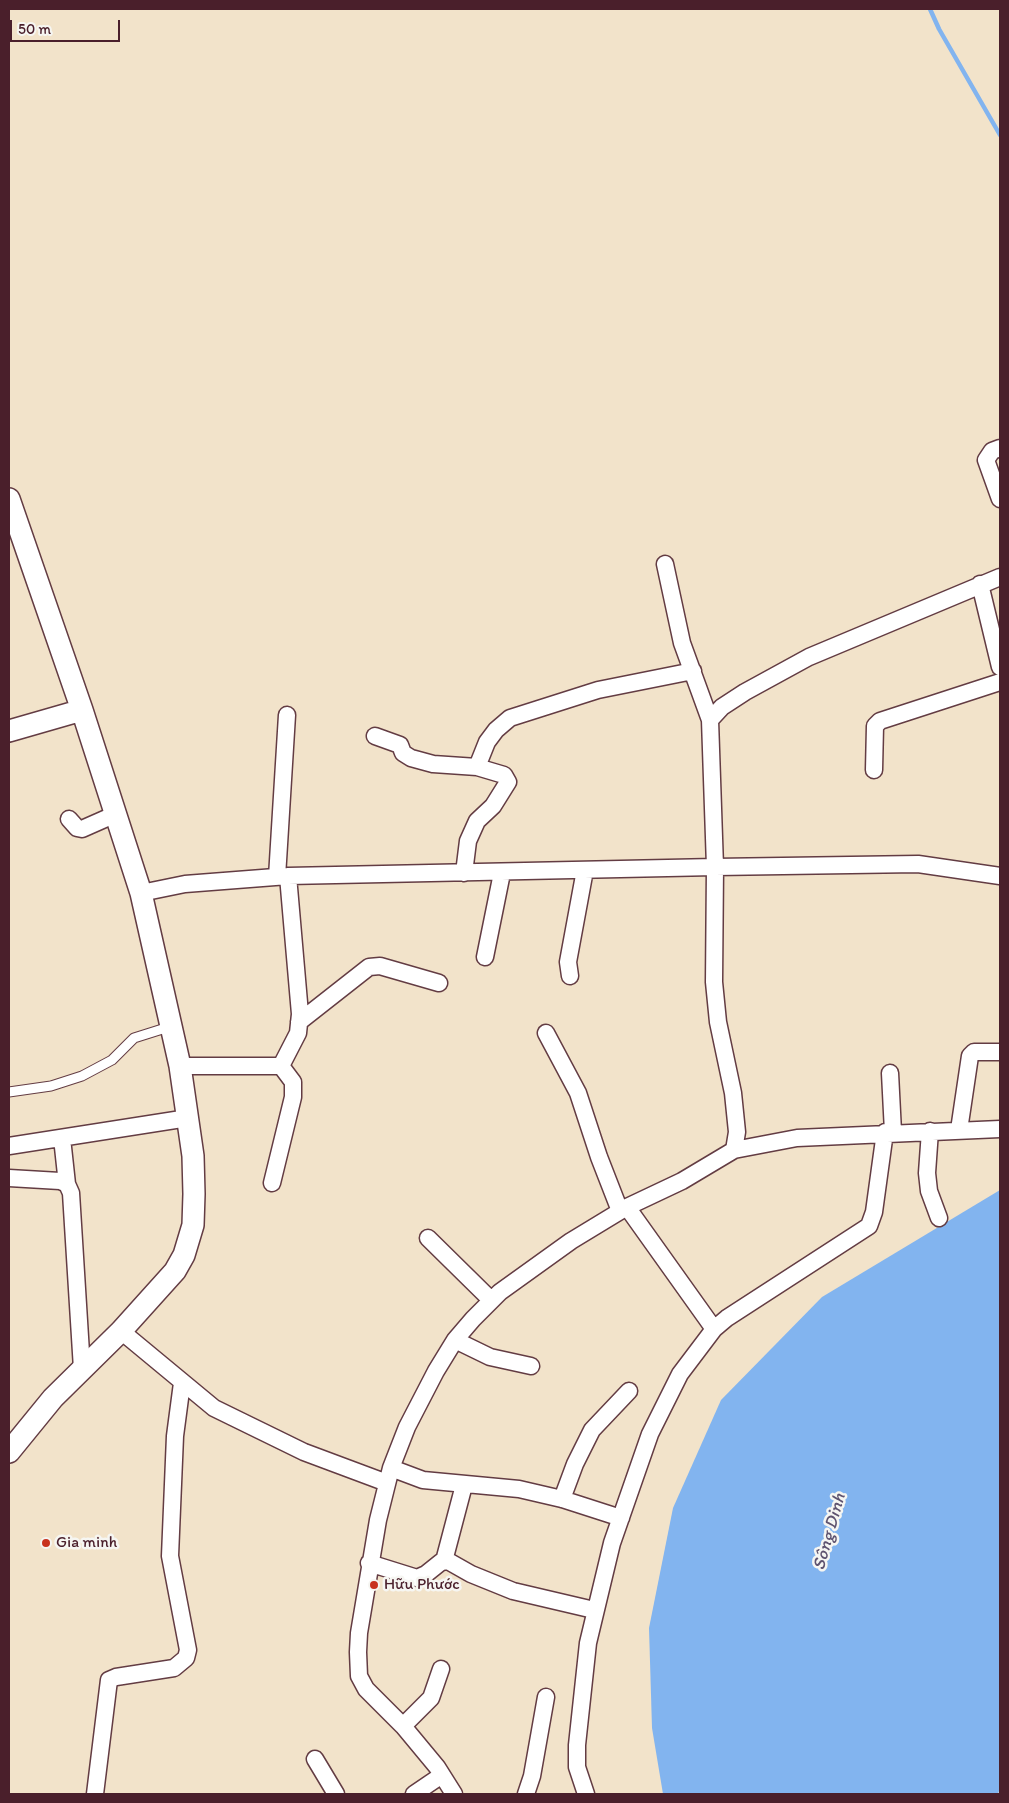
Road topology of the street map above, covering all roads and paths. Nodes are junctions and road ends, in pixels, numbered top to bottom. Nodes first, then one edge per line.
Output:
1 (1000, 448) edge
2 (9, 499) edge
3 (1000, 499) edge
4 (665, 564) dead end
5 (1000, 577) edge
6 (980, 584) junction
7 (1000, 667) edge
8 (692, 671) junction
9 (1000, 682) edge
10 (82, 710) junction
11 (287, 715) dead end
12 (710, 720) junction
13 (9, 730) edge
14 (375, 736) dead end
15 (477, 767) junction
16 (874, 770) dead end
17 (116, 814) junction
18 (69, 819) dead end
19 (715, 867) junction
20 (585, 870) junction
21 (464, 873) junction
22 (502, 873) junction
23 (1000, 876) edge
24 (283, 877) junction
25 (141, 893) junction
26 (485, 957) dead end
27 (570, 976) dead end
28 (439, 983) dead end
29 (299, 1022) junction
30 (172, 1026) junction
31 (546, 1033) dead end
32 (1000, 1052) edge
33 (180, 1066) junction
34 (282, 1066) junction
35 (890, 1074) dead end
36 (9, 1092) edge
37 (188, 1118) junction
38 (1000, 1129) edge
39 (959, 1130) junction
40 (930, 1131) junction
41 (889, 1132) junction
42 (62, 1138) junction
43 (9, 1146) edge
44 (734, 1150) junction
45 (9, 1178) edge
46 (272, 1183) dead end
47 (67, 1184) junction
48 (624, 1209) junction
49 (939, 1218) dead end
50 (428, 1238) dead end
51 (491, 1300) junction
52 (714, 1329) junction
53 (121, 1331) junction
54 (455, 1340) junction
55 (531, 1366) dead end
56 (82, 1369) junction
57 (182, 1383) junction
58 (628, 1391) dead end
59 (9, 1452) edge
60 (389, 1475) junction
61 (464, 1485) junction
62 (562, 1499) junction
63 (621, 1518) junction
64 (444, 1561) junction
65 (369, 1564) junction
66 (594, 1610) junction
67 (441, 1669) dead end
68 (546, 1697) dead end
69 (403, 1726) junction
70 (315, 1759) dead end
71 (442, 1775) junction
72 (95, 1794) edge
73 (336, 1794) edge
74 (414, 1794) edge
75 (454, 1794) edge
76 (526, 1794) edge
77 (586, 1794) edge

1 - 3 street
2 - 10 street
4 - 8 street
5 - 6 street
6 - 7 street
6 - 12 street
8 - 12 street
8 - 15 street
9 - 16 street
10 - 13 street
10 - 17 street
11 - 24 street
12 - 19 street
14 - 15 street
15 - 21 street
17 - 18 street
17 - 25 street
19 - 20 street
19 - 23 street
19 - 44 street
20 - 22 street
20 - 27 street
21 - 22 street
21 - 24 street
22 - 26 street
24 - 25 street
24 - 29 street
25 - 30 street
28 - 29 street
29 - 34 street
30 - 33 street
30 - 36 lane
31 - 48 street
32 - 39 street
33 - 34 street
33 - 37 street
34 - 46 street
35 - 41 street
37 - 42 street
37 - 53 street
38 - 39 street
39 - 40 street
40 - 41 street
40 - 49 street
41 - 44 street
41 - 52 street
42 - 43 street
42 - 47 street
44 - 48 street
45 - 47 street
47 - 56 street
48 - 51 street
48 - 52 street
50 - 51 street
51 - 54 street
52 - 63 street
53 - 56 street
53 - 57 street
54 - 55 street
54 - 60 street
56 - 59 street
57 - 60 street
57 - 72 street
58 - 62 street
60 - 61 street
60 - 65 street
61 - 62 street
61 - 64 street
62 - 63 street
63 - 66 street
64 - 65 street
64 - 66 street
65 - 69 street
66 - 77 street
67 - 69 street
68 - 76 street
69 - 71 street
70 - 73 street
71 - 74 street
71 - 75 street

